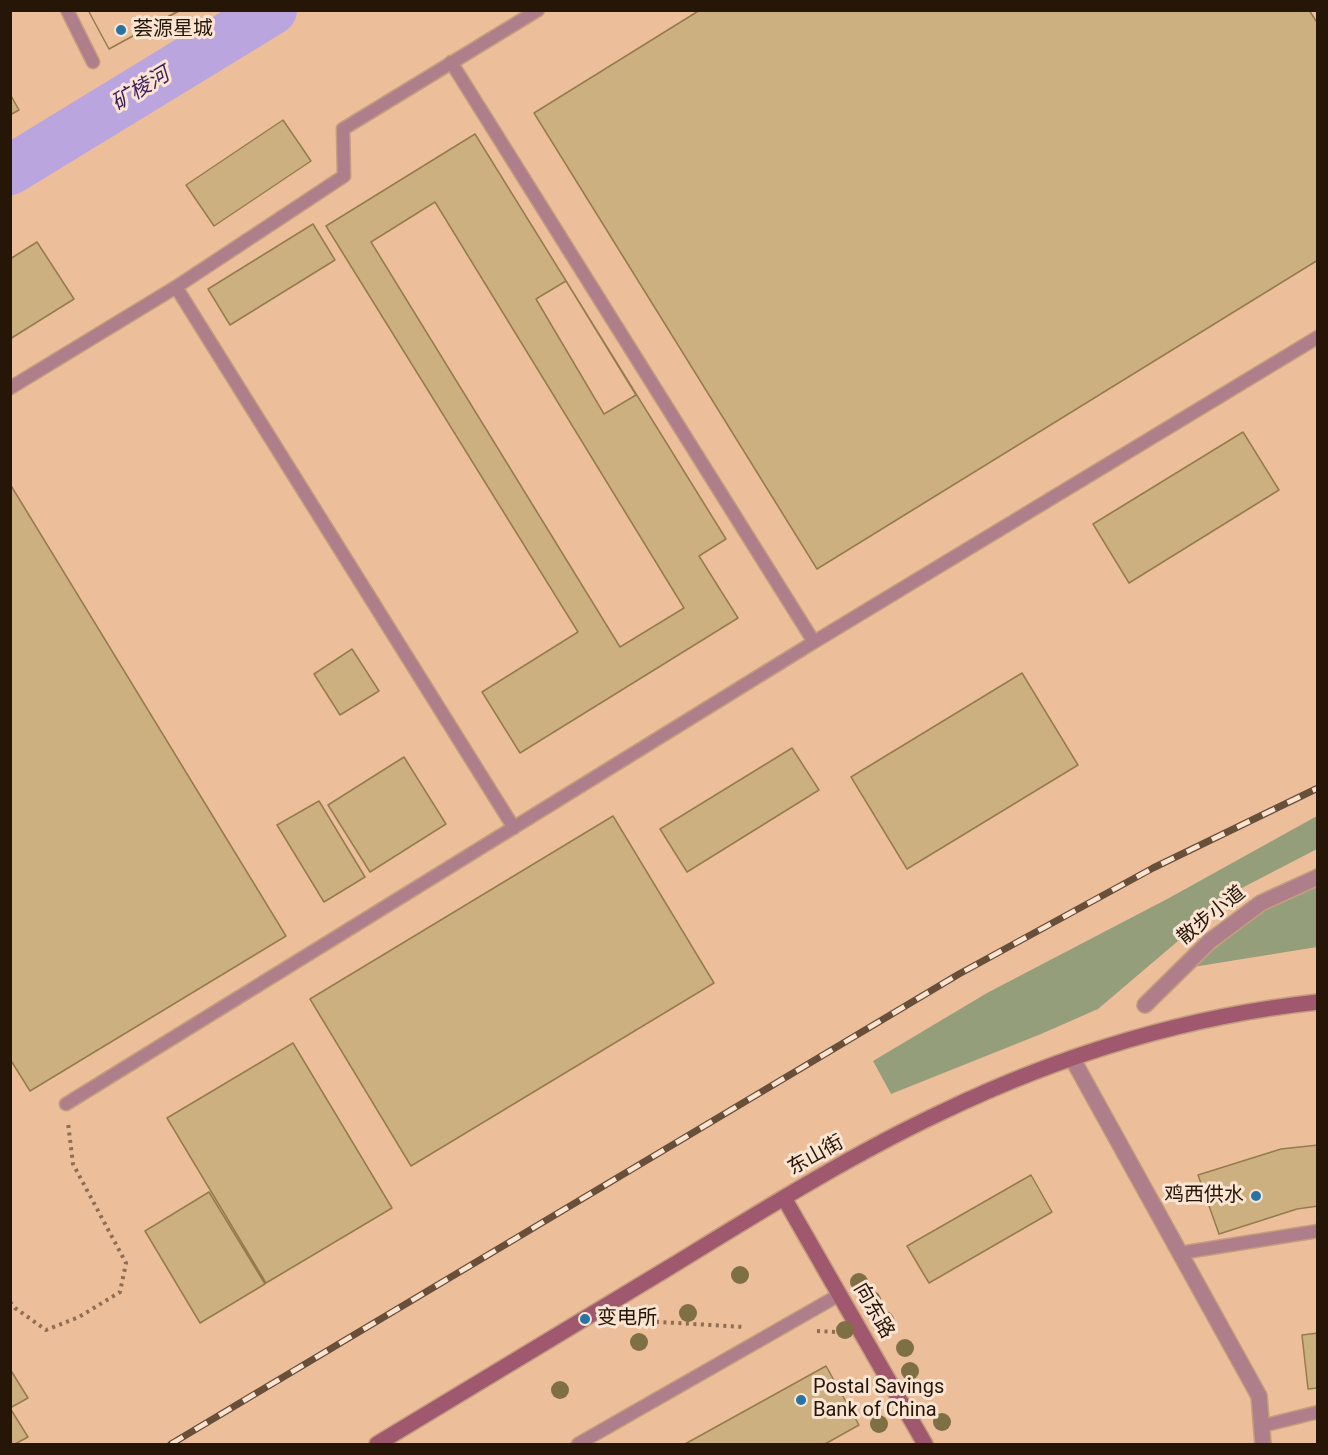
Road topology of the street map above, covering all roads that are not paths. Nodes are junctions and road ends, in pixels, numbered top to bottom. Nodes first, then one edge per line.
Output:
1 (67, 10) edge
2 (538, 10) edge
3 (93, 62) dead end
4 (451, 62) junction
5 (176, 287) junction
6 (1317, 338) edge
7 (10, 388) edge
8 (813, 642) junction
9 (514, 828) junction
10 (1317, 877) edge
11 (1317, 1002) edge
12 (1145, 1005) dead end
13 (1072, 1058) junction
14 (66, 1104) road end
15 (784, 1198) junction
16 (1317, 1231) edge
17 (1180, 1253) junction
18 (839, 1294) junction
19 (1317, 1412) edge
20 (1262, 1426) junction
21 (377, 1444) edge
22 (578, 1444) edge
23 (925, 1444) edge
24 (1263, 1444) edge

1 - 3 lane
2 - 4 lane
4 - 5 lane
4 - 8 lane
5 - 7 lane
5 - 9 lane
6 - 8 lane
8 - 9 lane
9 - 14 lane
10 - 12 street, 散步小道
11 - 13 main road, 东山街
13 - 15 main road, 东山街
13 - 17 street
15 - 18 main road, 向东路
15 - 21 main road, 东山街
16 - 17 lane
17 - 20 street
18 - 22 lane
18 - 23 main road, 向东路
19 - 20 lane
20 - 24 street

